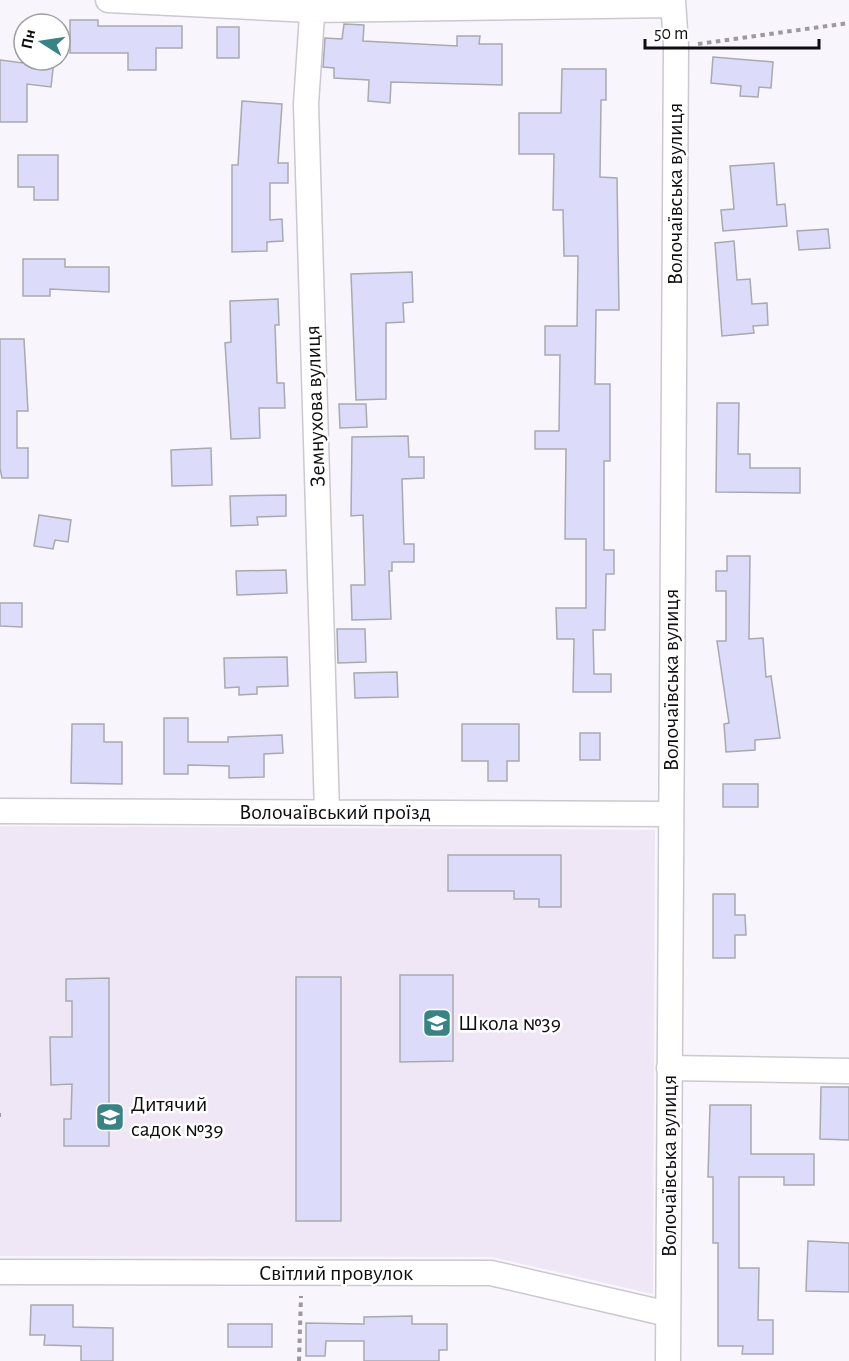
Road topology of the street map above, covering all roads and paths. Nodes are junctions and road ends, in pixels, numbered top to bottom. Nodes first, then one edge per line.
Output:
1 (108, 0) edge
2 (673, 2) edge
3 (313, 5) edge
4 (849, 23) edge
5 (676, 46) junction
6 (0, 810) edge
7 (327, 812) junction
8 (670, 814) junction
9 (669, 1068) junction
10 (849, 1071) edge
11 (0, 1272) edge
12 (302, 1273) junction
13 (668, 1314) junction
14 (299, 1361) edge
15 (668, 1361) edge

1 - 3 street
2 - 3 street
2 - 5 street, Волочаївська вулиця
3 - 7 street, Земнухова вулиця
4 - 5 path
5 - 8 street, Волочаївська вулиця
6 - 7 street, Волочаївський проїзд
7 - 8 street, Волочаївський проїзд
8 - 9 street, Волочаївська вулиця
9 - 10 street
9 - 13 street, Волочаївська вулиця
11 - 12 street, Світлий провулок
12 - 13 street, Світлий провулок
12 - 14 path
13 - 15 street, Волочаївська вулиця

